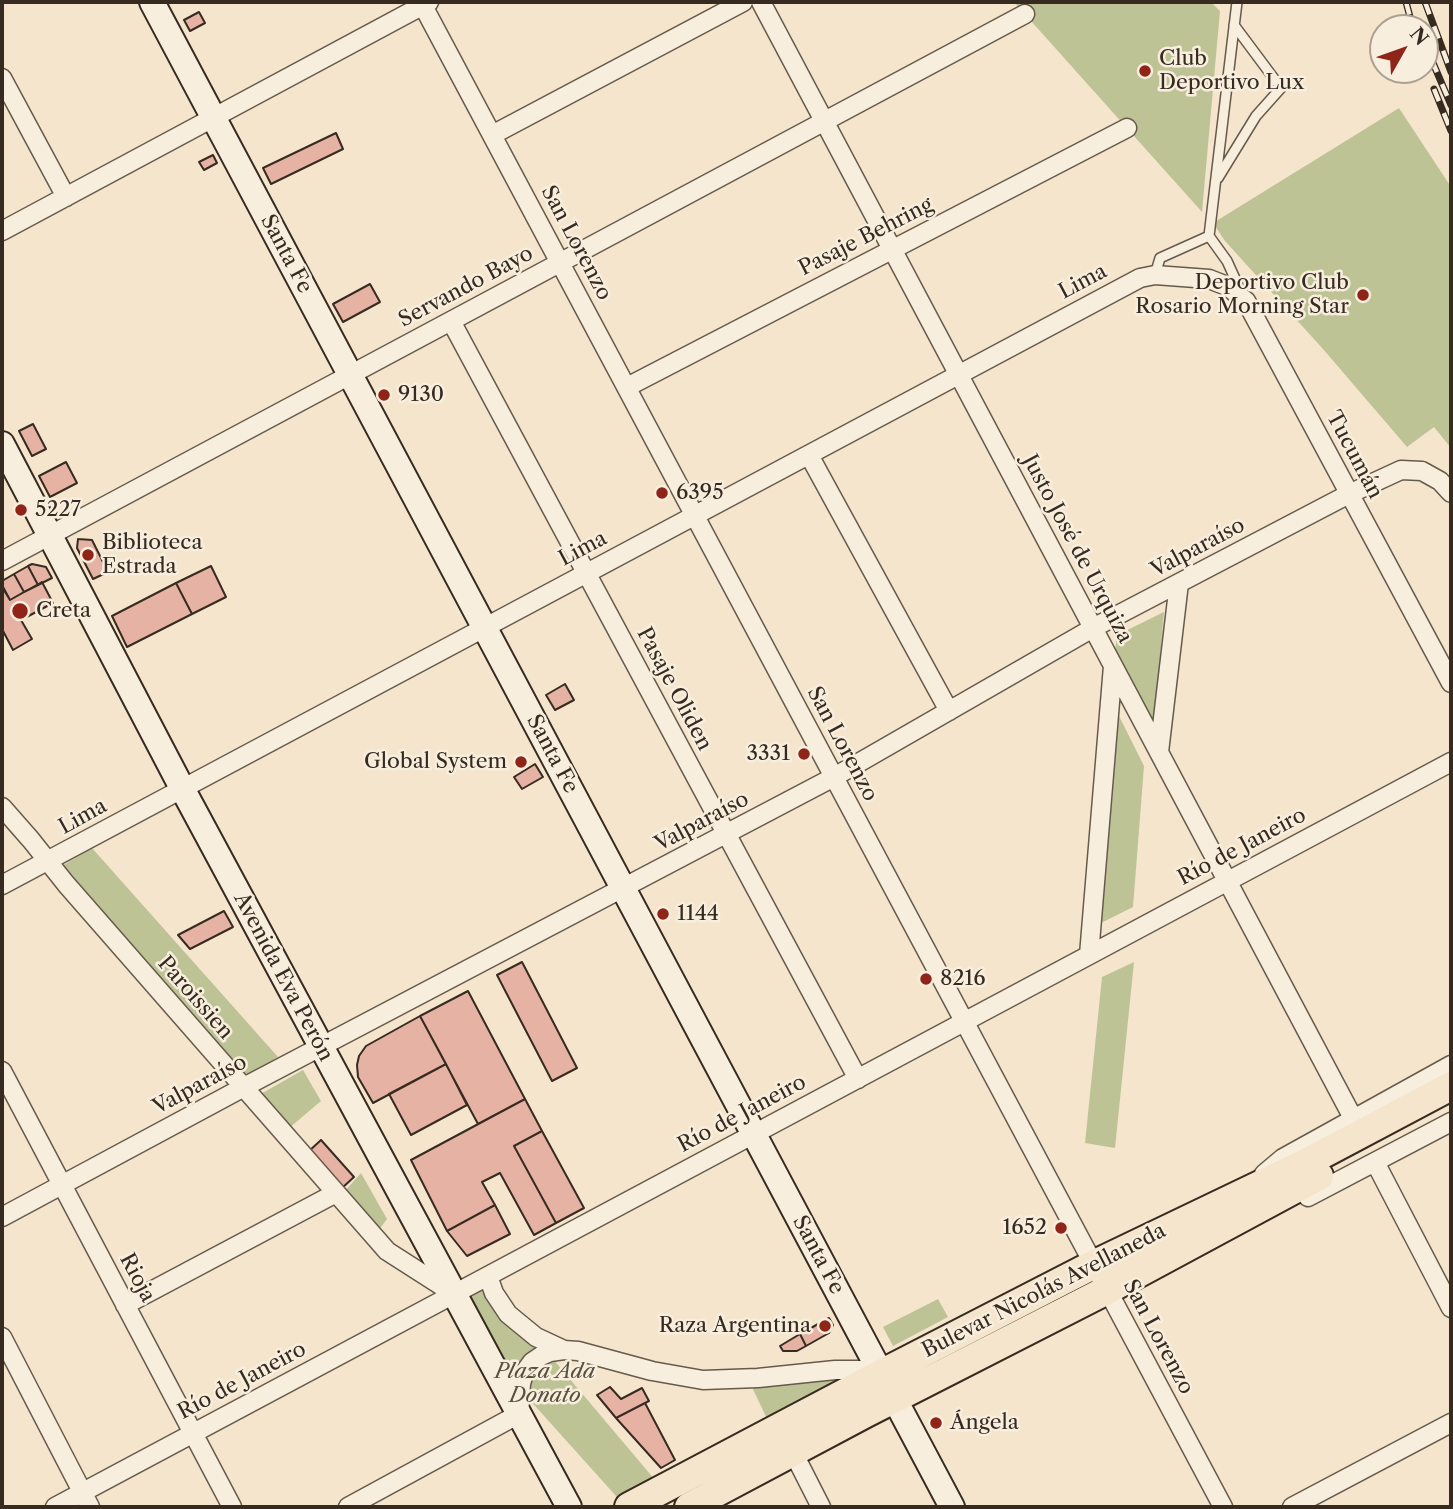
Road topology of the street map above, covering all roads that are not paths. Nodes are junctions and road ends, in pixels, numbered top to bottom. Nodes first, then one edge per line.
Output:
1 (152, 2) edge
2 (743, 2) edge
3 (761, 2) edge
4 (1237, 2) edge
5 (425, 3) edge
6 (1026, 14) dead end
7 (1234, 24) junction
8 (2, 78) edge
9 (214, 117) junction
10 (825, 122) junction
11 (1127, 128) dead end
12 (492, 135) junction
13 (1216, 183) junction
14 (66, 197) junction
15 (2, 231) edge
16 (1209, 236) junction
17 (892, 249) junction
18 (560, 263) junction
19 (1155, 275) junction
20 (1192, 277) joint
21 (1246, 302) junction
22 (451, 321) junction
23 (350, 375) junction
24 (959, 375) junction
25 (626, 387) junction
26 (2, 444) edge
27 (809, 455) junction
28 (1451, 493) edge
29 (1349, 494) junction
30 (695, 516) junction
31 (50, 535) junction
32 (2, 561) edge
33 (586, 573) junction
34 (1179, 583) junction
35 (484, 627) junction
36 (1093, 628) junction
37 (1113, 665) junction
38 (1451, 683) edge
39 (949, 711) junction
40 (1159, 752) junction
41 (1451, 762) edge
42 (834, 777) junction
43 (182, 788) junction
44 (2, 807) edge
45 (726, 834) junction
46 (47, 862) junction
47 (1227, 881) junction
48 (2, 886) edge
49 (623, 889) junction
50 (1089, 955) junction
51 (964, 1022) junction
52 (321, 1047) junction
53 (1451, 1065) edge
54 (2, 1071) edge
55 (858, 1079) junction
56 (1451, 1086) edge
57 (244, 1087) junction
58 (1451, 1106) edge
59 (1353, 1118) junction
60 (1451, 1122) edge
61 (754, 1134) junction
62 (1375, 1162) junction
63 (1306, 1173) junction
64 (62, 1185) junction
65 (1244, 1192) junction
66 (336, 1193) junction
67 (2, 1217) edge
68 (1220, 1230) junction
69 (1094, 1264) junction
70 (488, 1276) junction
71 (1107, 1290) junction
72 (454, 1294) junction
73 (125, 1305) junction
74 (1451, 1308) edge
75 (2, 1337) edge
76 (564, 1350) junction
77 (881, 1374) junction
78 (894, 1399) junction
79 (519, 1415) junction
80 (1451, 1423) edge
81 (193, 1433) junction
82 (793, 1452) junction
83 (86, 1500) edge
84 (704, 1504) edge
85 (55, 1507) edge
86 (232, 1507) edge
87 (348, 1507) edge
88 (569, 1507) edge
89 (629, 1507) edge
90 (821, 1507) edge
91 (952, 1507) edge
92 (1223, 1507) edge
93 (1292, 1507) edge

1 - 9 main road, Santa Fe
2 - 12 street
3 - 10 street, Justo José de Urquiza
4 - 7 lane
5 - 9 street
5 - 12 street, San Lorenzo
6 - 10 street, Servando Bayo
7 - 13 lane
7 - 13 lane
8 - 14 street
9 - 14 street
9 - 23 main road, Santa Fe
10 - 17 street, Justo José de Urquiza
10 - 18 street, Servando Bayo
11 - 17 street, Pasaje Behring
12 - 18 street, San Lorenzo
13 - 16 lane
14 - 15 street
16 - 19 lane
16 - 21 lane
17 - 24 street, Justo José de Urquiza
17 - 25 street, Pasaje Behring
18 - 22 street, Servando Bayo
18 - 25 street, San Lorenzo
19 - 20 street, Lima
19 - 24 street, Lima
20 - 21 street, Tucumán
21 - 29 street, Tucumán
22 - 23 street, Servando Bayo
22 - 33 street, Pasaje Oliden
23 - 31 street, Servando Bayo
23 - 35 main road, Santa Fe
24 - 27 street, Lima
24 - 36 street, Justo José de Urquiza
25 - 30 street, San Lorenzo
26 - 31 main road, Avenida Eva Perón
27 - 30 street, Lima
27 - 39 street
28 - 29 street, Valparaíso
29 - 34 street, Valparaíso
29 - 38 street, Tucumán
30 - 33 street, Lima
30 - 42 street, San Lorenzo
31 - 32 street, Servando Bayo
31 - 43 main road, Avenida Eva Perón
33 - 35 street, Lima
33 - 45 street, Pasaje Oliden
34 - 36 street, Valparaíso
34 - 40 street
35 - 43 street, Lima
35 - 49 main road, Santa Fe
36 - 37 street, Justo José de Urquiza
36 - 39 street, Valparaíso
37 - 40 street, Justo José de Urquiza
37 - 50 street
39 - 42 street, Valparaíso
40 - 47 street, Justo José de Urquiza
41 - 47 street, Río de Janeiro
42 - 45 street, Valparaíso
42 - 51 street, San Lorenzo
43 - 46 street, Lima
43 - 52 main road, Avenida Eva Perón
44 - 46 street, Paroissien
45 - 49 street, Valparaíso
45 - 55 street, Pasaje Oliden
46 - 48 street, Lima
46 - 57 street, Paroissien
47 - 50 street, Río de Janeiro
47 - 59 street, Justo José de Urquiza
49 - 52 street, Valparaíso
49 - 61 main road, Santa Fe
50 - 51 street, Río de Janeiro
51 - 55 street, Río de Janeiro
51 - 69 street, San Lorenzo
52 - 57 street, Valparaíso
52 - 72 main road, Avenida Eva Perón
53 - 59 street, Bulevar Nicolás Avellaneda
54 - 64 street, Rioja
55 - 61 street, Río de Janeiro
56 - 63 main road
57 - 64 street, Valparaíso
57 - 66 street, Paroissien
58 - 63 main road
59 - 65 street, Bulevar Nicolás Avellaneda
60 - 62 street, Bulevar Nicolás Avellaneda
61 - 70 street, Río de Janeiro
61 - 77 main road, Santa Fe
62 - 68 street, Bulevar Nicolás Avellaneda
62 - 74 street
63 - 65 main road
63 - 68 main road
64 - 67 street, Valparaíso
64 - 73 street, Rioja
65 - 69 main road, Bulevar Nicolás Avellaneda
66 - 72 street, Paroissien
66 - 73 street
68 - 71 main road, Bulevar Nicolás Avellaneda
69 - 71 street, San Lorenzo
69 - 77 main road, Bulevar Nicolás Avellaneda
70 - 72 street, Río de Janeiro
70 - 76 street
71 - 78 main road, Bulevar Nicolás Avellaneda
71 - 92 street, San Lorenzo
72 - 79 main road, Avenida Eva Perón
72 - 81 street, Río de Janeiro
73 - 81 street, Rioja
75 - 83 street
76 - 77 street
76 - 79 street
77 - 78 main road, Santa Fe
77 - 89 main road, Bulevar Nicolás Avellaneda
78 - 82 main road, Bulevar Nicolás Avellaneda
78 - 91 main road, Santa Fe
79 - 87 street
79 - 88 main road, Avenida Eva Perón
80 - 93 street
81 - 83 street, Río de Janeiro
81 - 86 street, Rioja
82 - 84 main road, Bulevar Nicolás Avellaneda
82 - 90 street
83 - 85 street, Río de Janeiro

